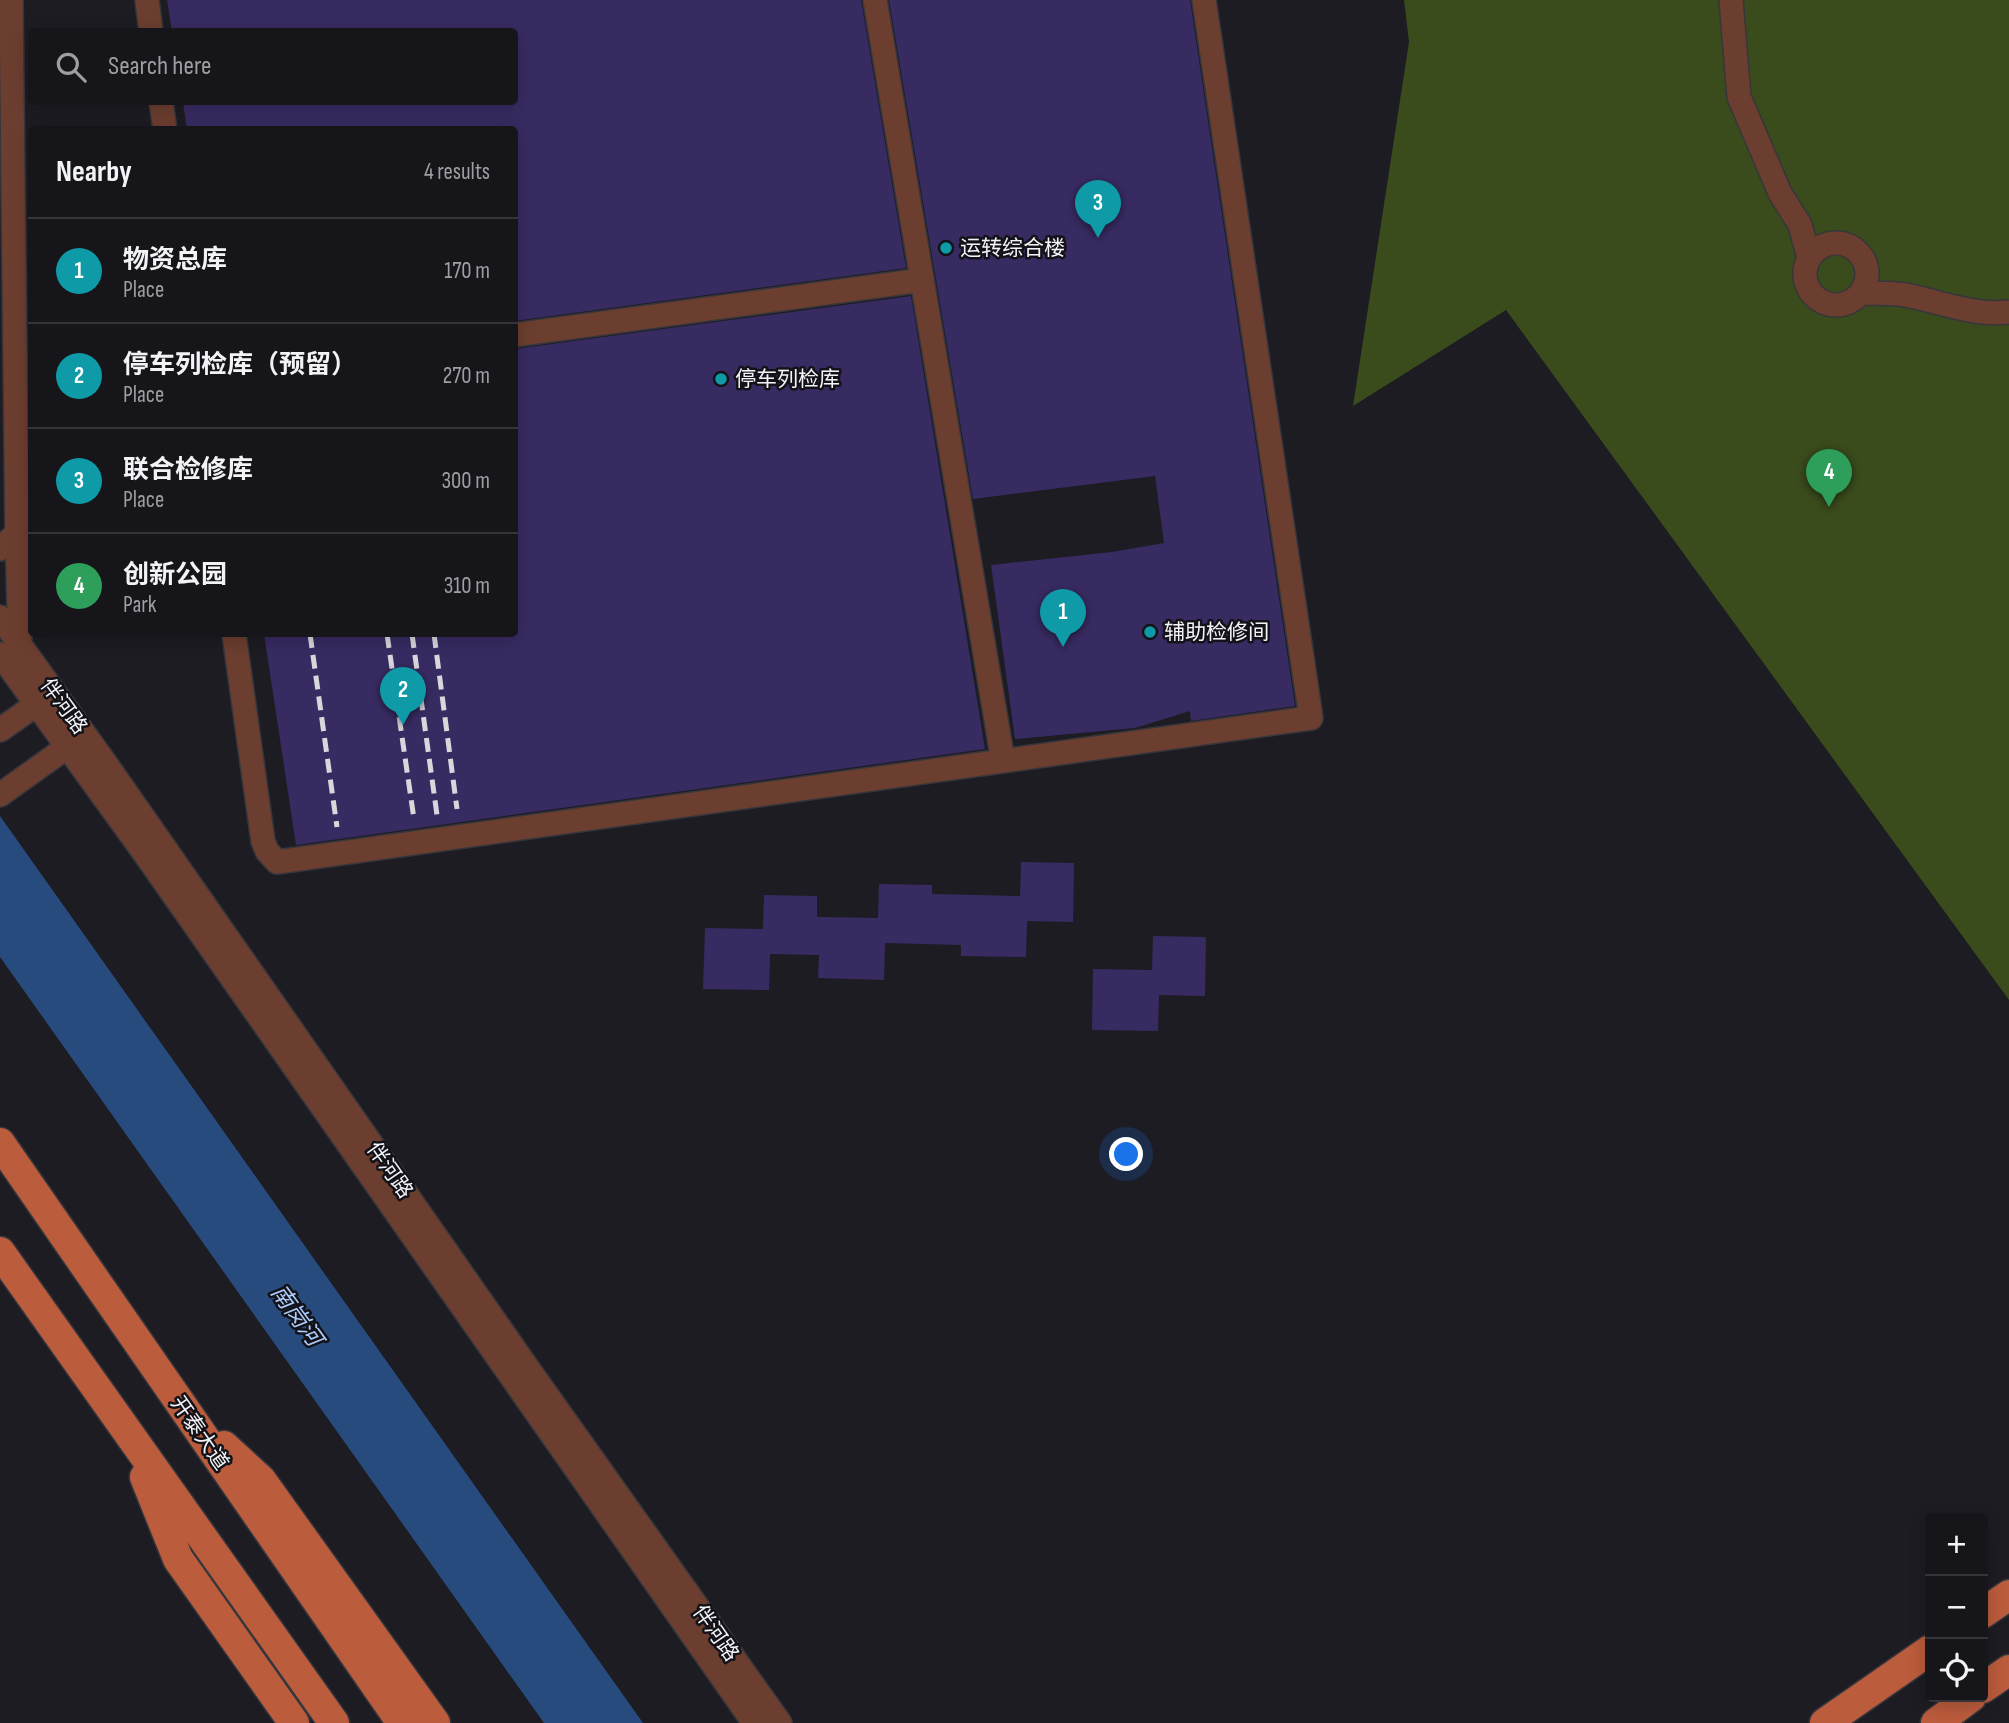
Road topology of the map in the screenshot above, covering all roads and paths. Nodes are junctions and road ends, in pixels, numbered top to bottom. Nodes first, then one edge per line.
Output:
1 (11, 0) edge
2 (147, 0) edge
3 (875, 0) edge
4 (1204, 0) edge
5 (1731, 0) edge
6 (150, 28) edge
7 (161, 105) edge
8 (164, 126) edge
9 (1809, 258) junction
10 (922, 279) junction
11 (1862, 293) junction
12 (2009, 312) edge
13 (518, 334) edge
14 (8, 541) edge
15 (0, 617) edge
16 (234, 637) edge
17 (10, 649) edge
18 (37, 705) junction
19 (70, 714) junction
20 (0, 730) edge
21 (67, 747) junction
22 (1003, 761) junction
23 (5, 792) edge
24 (0, 1143) edge
25 (0, 1252) edge
26 (182, 1406) junction
27 (127, 1432) junction
28 (2009, 1595) edge
29 (1988, 1610) edge
30 (1925, 1653) edge
31 (2009, 1670) edge
32 (1988, 1685) edge
33 (1964, 1702) edge
34 (293, 1723) edge
35 (334, 1723) edge
36 (402, 1723) edge
37 (435, 1723) edge
38 (754, 1723) edge
39 (780, 1723) edge
40 (1825, 1723) edge
41 (1936, 1723) edge

1 - 14 street
2 - 6 street
3 - 10 street
4 - 22 street
5 - 9 street
7 - 8 street
9 - 11 street
9 - 11 street
10 - 13 street
10 - 22 street
11 - 12 street
14 - 17 street
15 - 17 street, 伴河路
16 - 22 street
17 - 18 street, 伴河路
17 - 19 street, 伴河路
18 - 19 street
18 - 20 street
18 - 21 street, 伴河路
19 - 21 street
19 - 39 street, 伴河路
21 - 23 street
21 - 38 street, 伴河路
24 - 26 main road, 开泰大道
25 - 27 main road
26 - 36 main road, 开泰大道
26 - 37 main road
27 - 34 main road
27 - 35 main road
28 - 29 main road
30 - 40 main road
31 - 32 main road
33 - 41 main road

